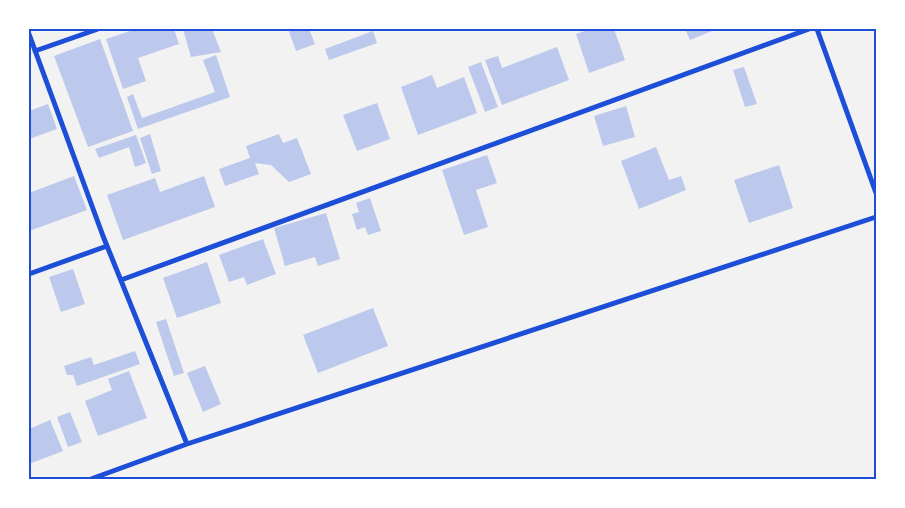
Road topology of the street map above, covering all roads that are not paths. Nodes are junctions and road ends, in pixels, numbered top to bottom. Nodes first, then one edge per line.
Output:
1 (98, 29) edge
2 (809, 29) edge
3 (817, 29) edge
4 (29, 34) edge
5 (35, 51) junction
6 (876, 193) edge
7 (876, 217) edge
8 (107, 246) junction
9 (29, 274) edge
10 (121, 280) junction
11 (187, 444) junction
12 (91, 479) edge

1 - 5 street
2 - 10 street
3 - 6 street
4 - 5 street
5 - 8 street
7 - 11 street
8 - 9 street
8 - 10 street
10 - 11 street
11 - 12 street

